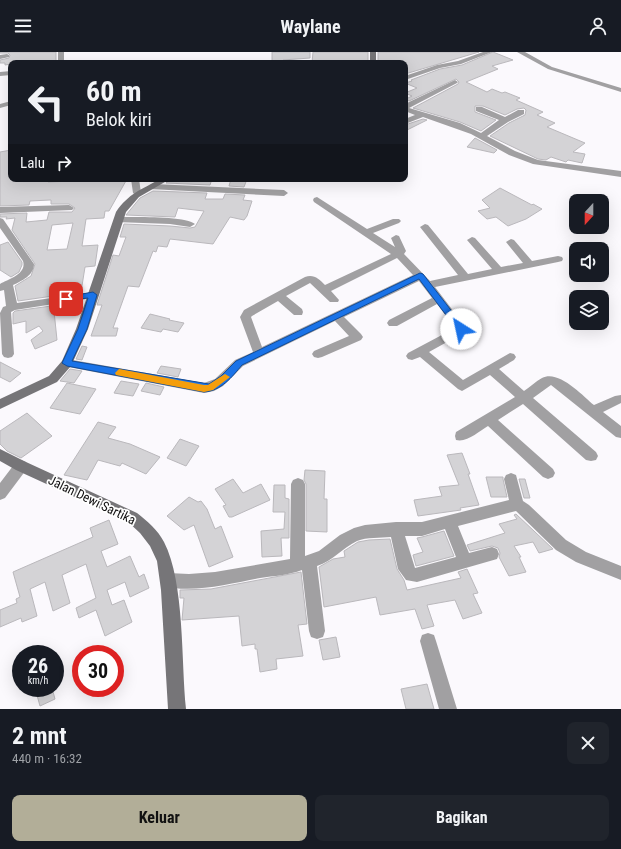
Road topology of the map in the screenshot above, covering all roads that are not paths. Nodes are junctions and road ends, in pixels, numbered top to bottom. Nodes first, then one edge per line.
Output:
1 (490, 52) edge
2 (520, 52) edge
3 (408, 77) edge
4 (455, 82) dead end
5 (621, 90) edge
6 (408, 106) edge
7 (408, 109) edge
8 (479, 109) dead end
9 (521, 112) dead end
10 (421, 115) junction
11 (506, 120) junction
12 (408, 121) edge
13 (481, 136) junction
14 (621, 174) edge
15 (135, 182) edge
16 (161, 182) edge
17 (153, 187) junction
18 (137, 193) junction
19 (284, 193) dead end
20 (317, 200) dead end
21 (69, 208) dead end
22 (0, 210) edge
23 (0, 220) edge
24 (119, 220) junction
25 (396, 221) dead end
26 (190, 224) dead end
27 (425, 227) dead end
28 (365, 232) junction
29 (396, 238) dead end
30 (472, 240) dead end
31 (511, 242) dead end
32 (398, 254) junction
33 (558, 259) dead end
34 (529, 264) junction
35 (499, 271) junction
36 (420, 276) junction
37 (466, 277) junction
38 (427, 285) junction
39 (4, 286) edge
40 (324, 290) junction
41 (93, 295) junction
42 (279, 296) junction
43 (438, 299) junction
44 (334, 300) dead end
45 (12, 307) junction
46 (298, 312) dead end
47 (337, 316) junction
48 (393, 323) dead end
49 (259, 353) junction
50 (8, 354) dead end
51 (318, 354) dead end
52 (510, 357) dead end
53 (67, 363) junction
54 (490, 369) junction
55 (524, 398) junction
56 (619, 399) dead end
57 (0, 404) edge
58 (593, 411) junction
59 (488, 420) junction
60 (621, 433) edge
61 (461, 436) dead end
62 (0, 454) edge
63 (591, 456) dead end
64 (21, 466) junction
65 (548, 473) dead end
66 (511, 479) dead end
67 (298, 484) dead end
68 (0, 494) edge
69 (517, 505) junction
70 (449, 521) junction
71 (396, 529) junction
72 (492, 554) dead end
73 (465, 562) junction
74 (303, 563) junction
75 (621, 573) edge
76 (168, 580) junction
77 (317, 631) dead end
78 (428, 641) dead end
79 (177, 709) edge
80 (448, 709) edge

1 - 3 street
2 - 5 street
4 - 6 street
7 - 10 street
8 - 11 street
9 - 11 street
10 - 12 street
10 - 13 street
11 - 13 street
13 - 14 street
15 - 18 street
16 - 17 street
17 - 18 street
17 - 19 street
18 - 24 street
20 - 28 street
21 - 22 street
23 - 39 street
24 - 26 street
24 - 41 street
25 - 28 street
27 - 37 street
28 - 32 street
29 - 32 street
30 - 35 street
31 - 34 street
32 - 36 street
32 - 40 street
33 - 34 street
34 - 35 street
35 - 37 street
36 - 38 street
36 - 47 street
37 - 38 street
38 - 43 street
39 - 45 street
40 - 42 street
40 - 44 street
41 - 45 street
41 - 53 street
42 - 46 street
42 - 49 street
43 - 48 street
43 - 54 street
45 - 50 street
47 - 49 street
47 - 51 street
49 - 53 street
52 - 54 street
53 - 57 street
54 - 55 street
55 - 58 street
55 - 59 street
55 - 63 street
56 - 58 street
58 - 60 street
59 - 61 street
59 - 65 street
62 - 64 street, Jalan Dewi Sartika
64 - 68 street
64 - 76 street, Jalan Dewi Sartika
66 - 69 street
67 - 74 street
69 - 70 street
69 - 75 street
70 - 71 street
70 - 73 street
71 - 73 street
71 - 74 street
72 - 73 street
74 - 76 street
74 - 77 street
76 - 79 street, Jalan Dewi Sartika
78 - 80 street

